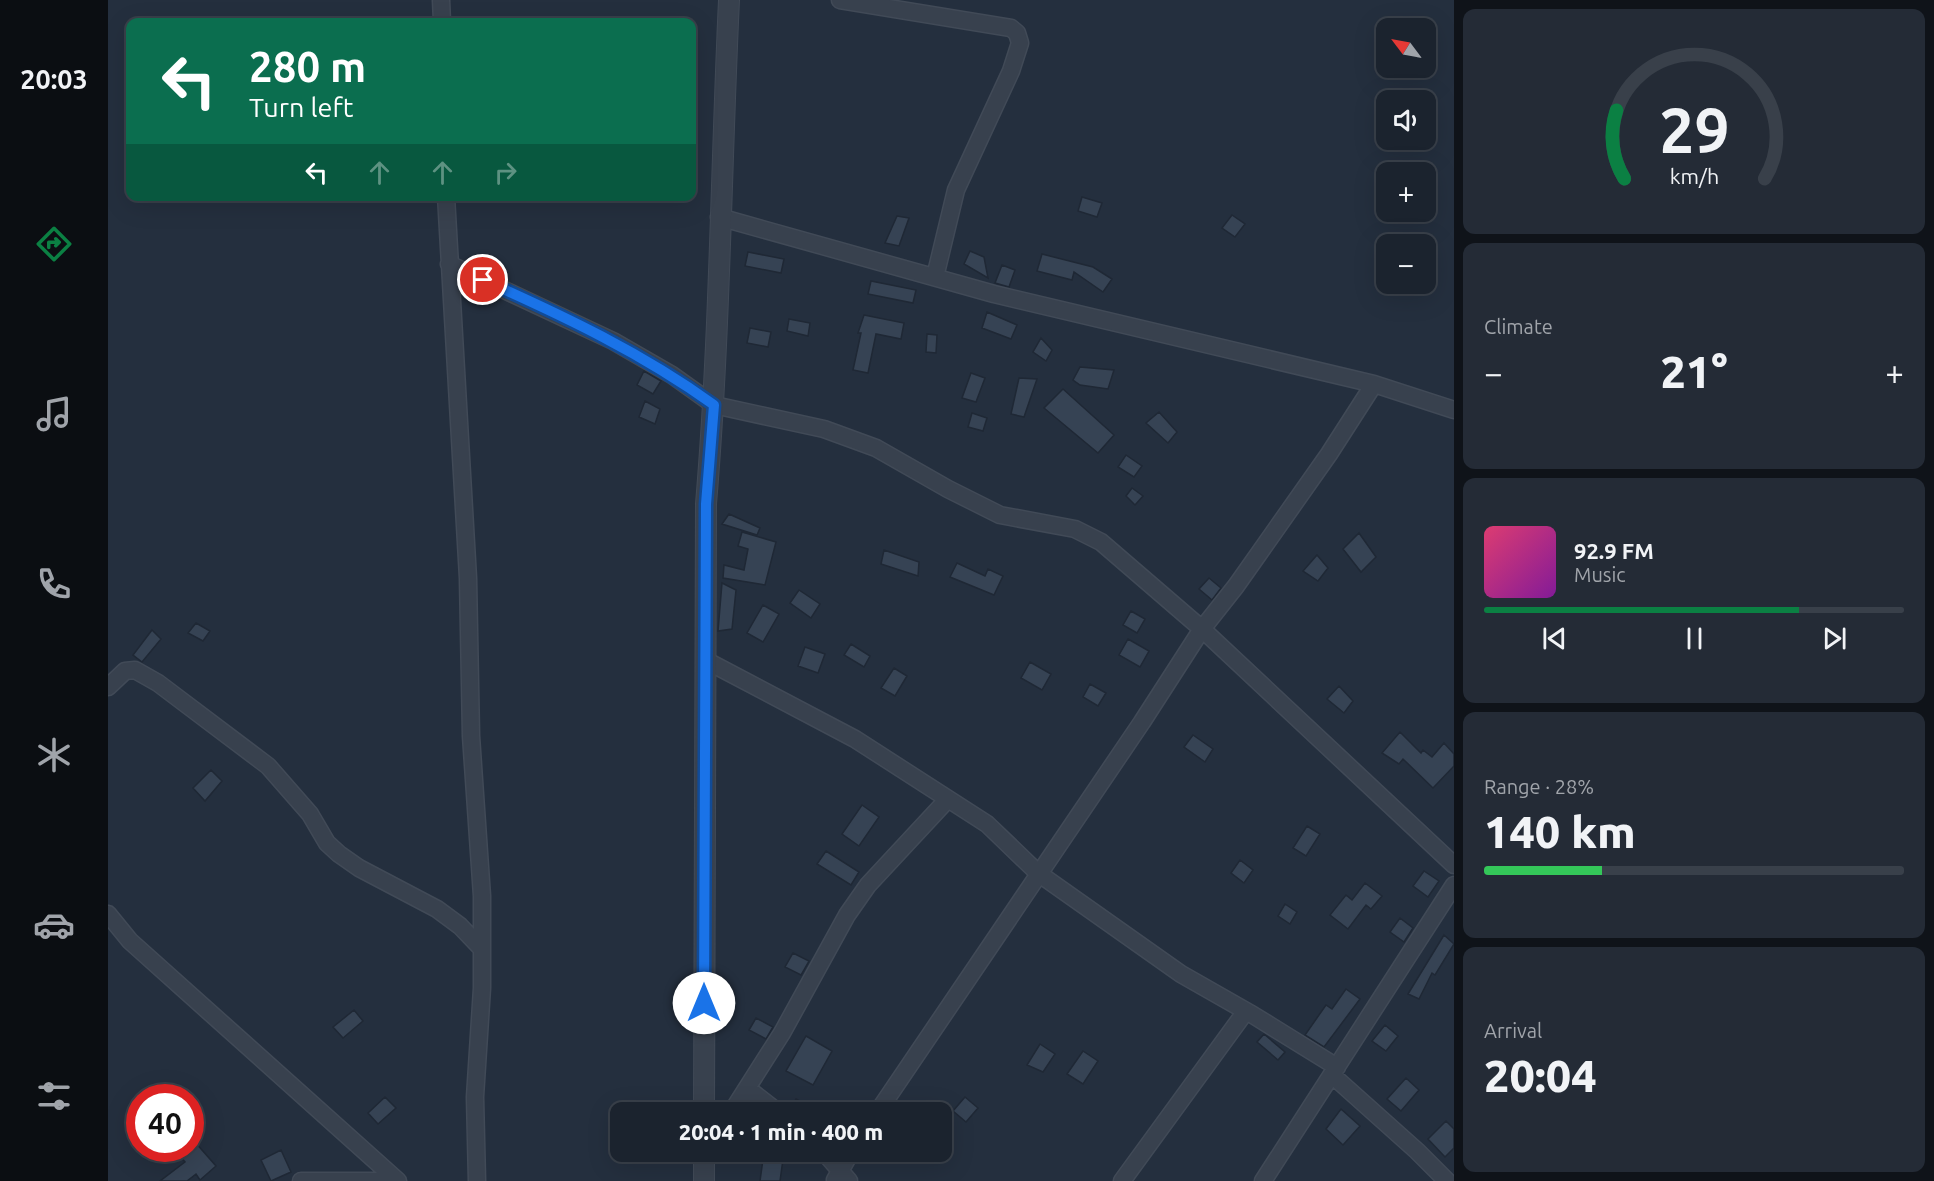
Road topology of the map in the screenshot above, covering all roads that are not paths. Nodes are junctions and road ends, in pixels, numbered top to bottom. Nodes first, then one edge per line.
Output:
1 (441, 0) edge
2 (729, 0) edge
3 (840, 0) edge
4 (442, 18) edge
5 (446, 201) edge
6 (719, 217) junction
7 (449, 264) junction
8 (935, 277) junction
9 (1374, 384) junction
10 (714, 405) junction
11 (1454, 410) edge
12 (1202, 629) junction
13 (705, 660) junction
14 (108, 687) edge
15 (948, 799) junction
16 (1454, 865) edge
17 (1038, 873) junction
18 (1454, 885) edge
19 (108, 914) edge
20 (482, 948) junction
21 (1246, 1011) junction
22 (1334, 1071) junction
23 (747, 1088) junction
24 (704, 1102) edge
25 (738, 1102) edge
26 (765, 1102) edge
27 (885, 1102) edge
28 (704, 1162) edge
29 (831, 1162) edge
30 (847, 1162) edge
31 (841, 1178) edge
32 (301, 1181) edge
33 (383, 1181) edge
34 (398, 1181) edge
35 (477, 1181) edge
36 (704, 1181) edge
37 (1122, 1181) edge
38 (1263, 1181) edge
39 (1447, 1181) edge

1 - 4 street
2 - 6 street
3 - 8 street
5 - 7 street
6 - 8 street
6 - 10 street
7 - 10 street
7 - 20 street
8 - 9 street
9 - 11 street
9 - 12 street
10 - 12 street
10 - 13 street
12 - 16 street
12 - 17 street
13 - 15 street
13 - 24 street
14 - 20 street
15 - 17 street
15 - 23 street
17 - 21 street
17 - 27 street
18 - 22 street
19 - 34 street
20 - 35 street
21 - 22 street
21 - 37 street
22 - 38 street
22 - 39 street
23 - 25 street
23 - 26 street
28 - 36 street
29 - 31 street
30 - 31 street
32 - 33 street

